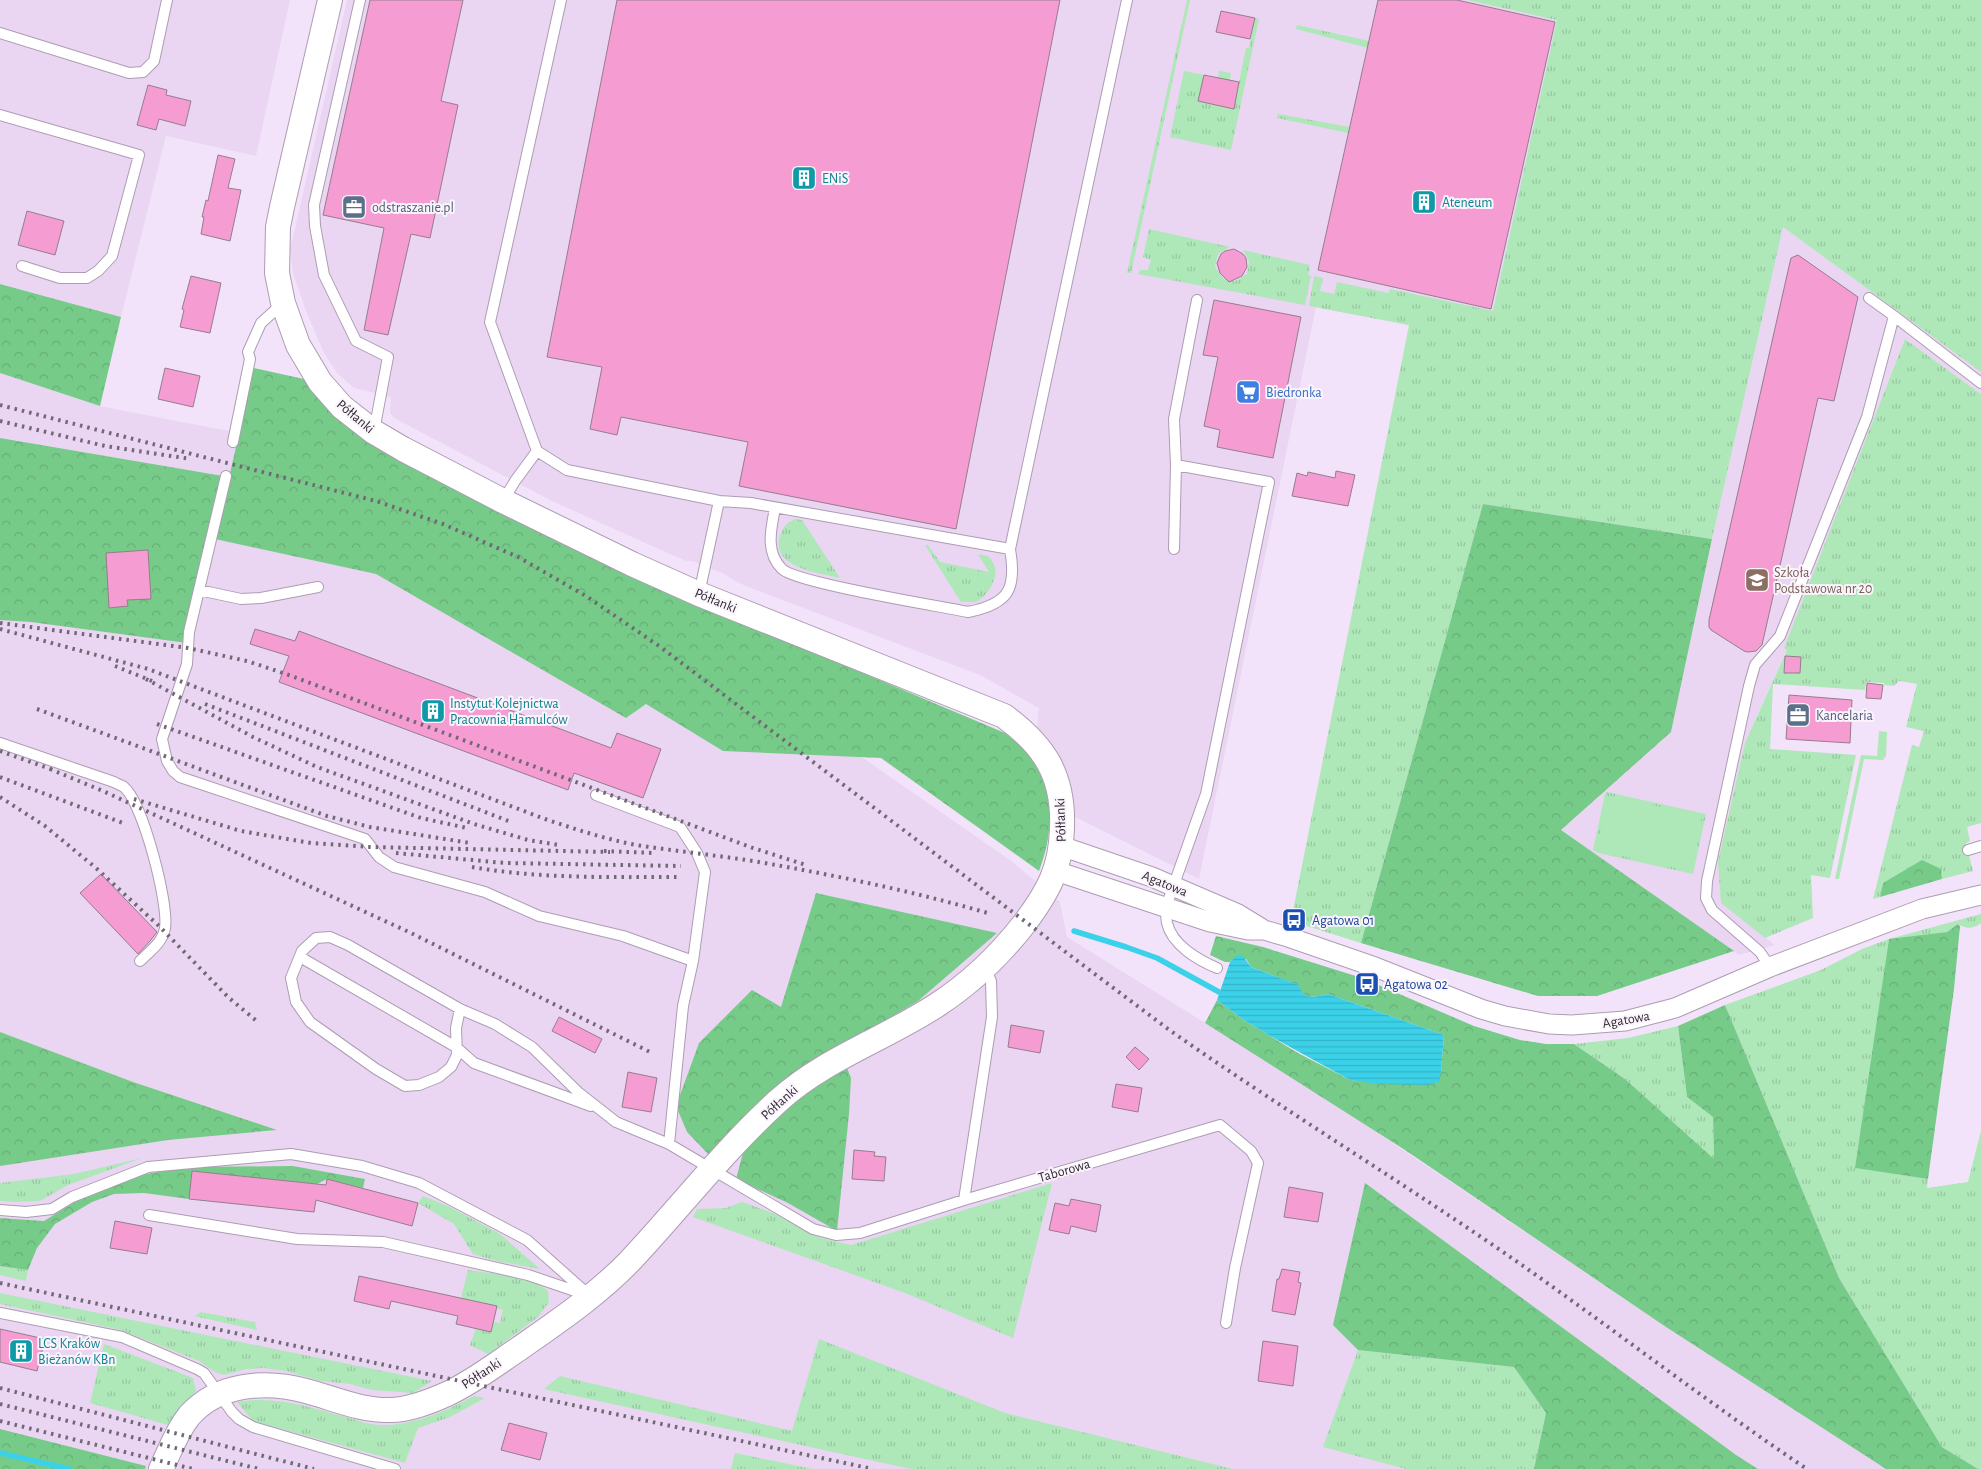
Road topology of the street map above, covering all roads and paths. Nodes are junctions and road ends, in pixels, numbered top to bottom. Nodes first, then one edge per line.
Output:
1 (167, 0) edge
2 (330, 0) edge
3 (360, 0) edge
4 (561, 0) edge
5 (1127, 0) edge
6 (0, 33) edge
7 (0, 115) edge
8 (22, 266) dead end
9 (1869, 298) dead end
10 (1197, 300) dead end
11 (283, 304) junction
12 (1894, 316) junction
13 (1981, 383) edge
14 (374, 432) junction
15 (233, 442) dead end
16 (538, 451) junction
17 (1176, 465) junction
18 (226, 476) dead end
19 (503, 501) junction
20 (719, 501) junction
21 (775, 508) junction
22 (1010, 549) junction
23 (1174, 549) dead end
24 (318, 587) dead end
25 (199, 590) junction
26 (699, 594) junction
27 (0, 743) edge
28 (596, 795) dead end
29 (1061, 846) junction
30 (1981, 846) edge
31 (1968, 850) dead end
32 (1056, 871) junction
33 (1173, 886) junction
34 (1981, 895) edge
35 (1166, 907) junction
36 (1264, 930) junction
37 (300, 957) junction
38 (140, 960) dead end
39 (693, 962) junction
40 (1770, 967) junction
41 (985, 968) junction
42 (1217, 968) dead end
43 (460, 1009) junction
44 (456, 1047) junction
45 (601, 1110) junction
46 (669, 1144) junction
47 (712, 1169) junction
48 (964, 1200) junction
49 (0, 1210) edge
50 (149, 1215) dead end
51 (590, 1296) junction
52 (0, 1314) edge
53 (1226, 1323) dead end
54 (219, 1394) junction
55 (161, 1469) edge
56 (395, 1469) edge

1 - 6 lane
2 - 11 street, Półłanki
3 - 14 lane
4 - 16 lane
5 - 22 lane
7 - 8 lane
9 - 12 lane
10 - 17 lane
11 - 14 street, Półłanki
11 - 15 lane
12 - 13 lane
12 - 40 lane
14 - 19 street, Półłanki
16 - 19 lane
16 - 20 lane
17 - 23 lane
17 - 33 lane
18 - 25 lane
19 - 26 street, Półłanki
20 - 21 lane
20 - 26 lane
21 - 22 lane
21 - 22 lane
24 - 25 lane
25 - 39 lane
26 - 29 street, Półłanki
27 - 38 lane
28 - 39 lane
29 - 32 street, Półłanki
29 - 33 street, Agatowa
30 - 31 lane
32 - 35 street, Agatowa
32 - 41 street, Półłanki
33 - 35 lane
33 - 36 street, Agatowa
34 - 40 street, Agatowa
35 - 36 street, Agatowa
35 - 42 lane
36 - 40 street, Agatowa
37 - 43 lane
37 - 44 lane
37 - 44 lane
39 - 46 lane
41 - 47 street, Półłanki
41 - 48 lane
43 - 44 lane
43 - 45 lane
44 - 45 lane
45 - 46 lane, Taborowa
46 - 47 lane, Taborowa
47 - 48 lane, Taborowa
47 - 51 street, Półłanki
48 - 53 lane, Taborowa
49 - 51 lane
50 - 51 lane
51 - 54 street, Półłanki
52 - 54 lane
54 - 55 street, Półłanki
54 - 56 lane

